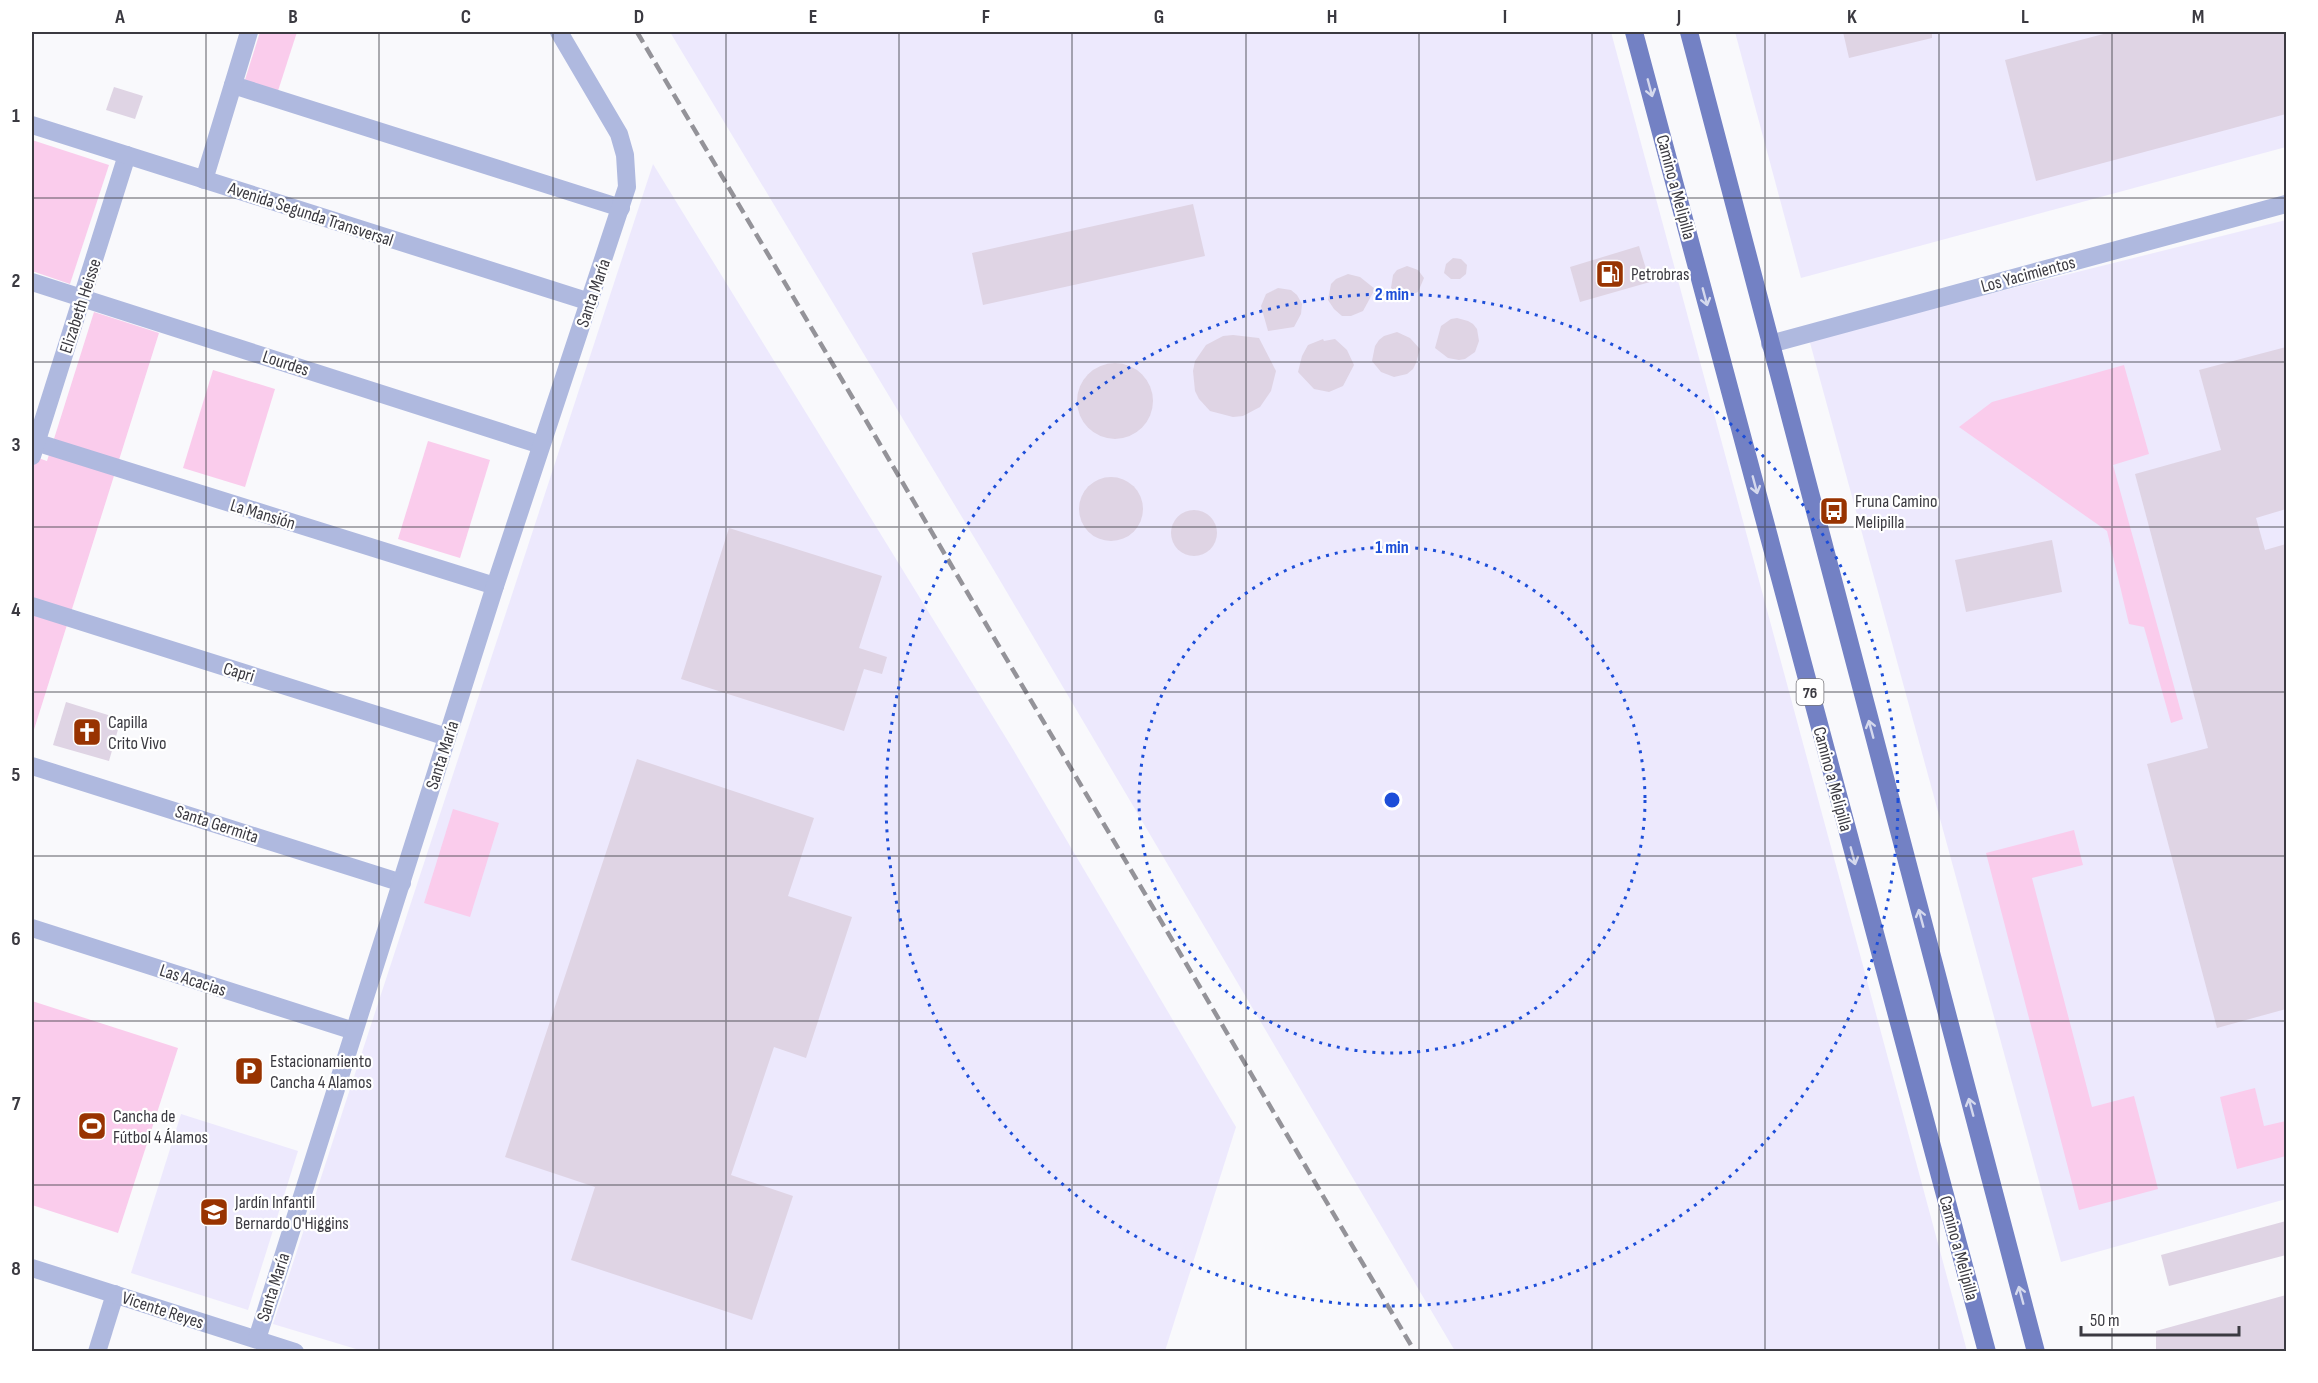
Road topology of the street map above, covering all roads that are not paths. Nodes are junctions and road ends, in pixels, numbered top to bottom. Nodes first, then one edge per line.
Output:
1 (249, 32) edge
2 (559, 32) edge
3 (1634, 32) edge
4 (1689, 32) edge
5 (233, 85) junction
6 (32, 125) edge
7 (127, 155) junction
8 (204, 180) junction
9 (2286, 204) edge
10 (621, 208) junction
11 (32, 282) edge
12 (82, 298) junction
13 (590, 303) junction
14 (1770, 344) junction
15 (541, 445) junction
16 (33, 446) edge
17 (495, 586) junction
18 (32, 606) edge
19 (447, 737) junction
20 (32, 766) edge
21 (402, 883) junction
22 (32, 928) edge
23 (354, 1031) junction
24 (32, 1268) edge
25 (116, 1294) junction
26 (257, 1339) junction
27 (97, 1352) edge
28 (295, 1352) edge
29 (1987, 1352) edge
30 (2036, 1352) edge

1 - 5 street
2 - 10 street, Santa María
3 -> 29 main road, Camino a Melipilla / 76
4 - 14 main road
5 - 8 street
5 - 10 street
6 - 7 street, Avenida Segunda Transversal
7 - 8 street, Avenida Segunda Transversal
7 - 12 street, Elizabeth Heisse
8 - 13 street, Avenida Segunda Transversal
9 - 14 street, Los Yacimientos
10 - 13 street, Santa María
11 - 12 street, Lourdes
12 - 15 street, Lourdes
12 - 16 street, Elizabeth Heisse
13 - 15 street, Santa María
30 -> 14 main road
15 - 17 street, Santa María
16 - 17 street, La Mansión
17 - 19 street, Santa María
18 - 19 street, Capri
19 - 21 street, Santa María
20 - 21 street, Santa Germita
21 - 23 street, Santa María
22 - 23 street, Las Acacias
23 - 26 street, Santa María
24 - 25 street, Vicente Reyes
25 - 26 street, Vicente Reyes
25 - 27 street
26 - 28 street, Vicente Reyes

